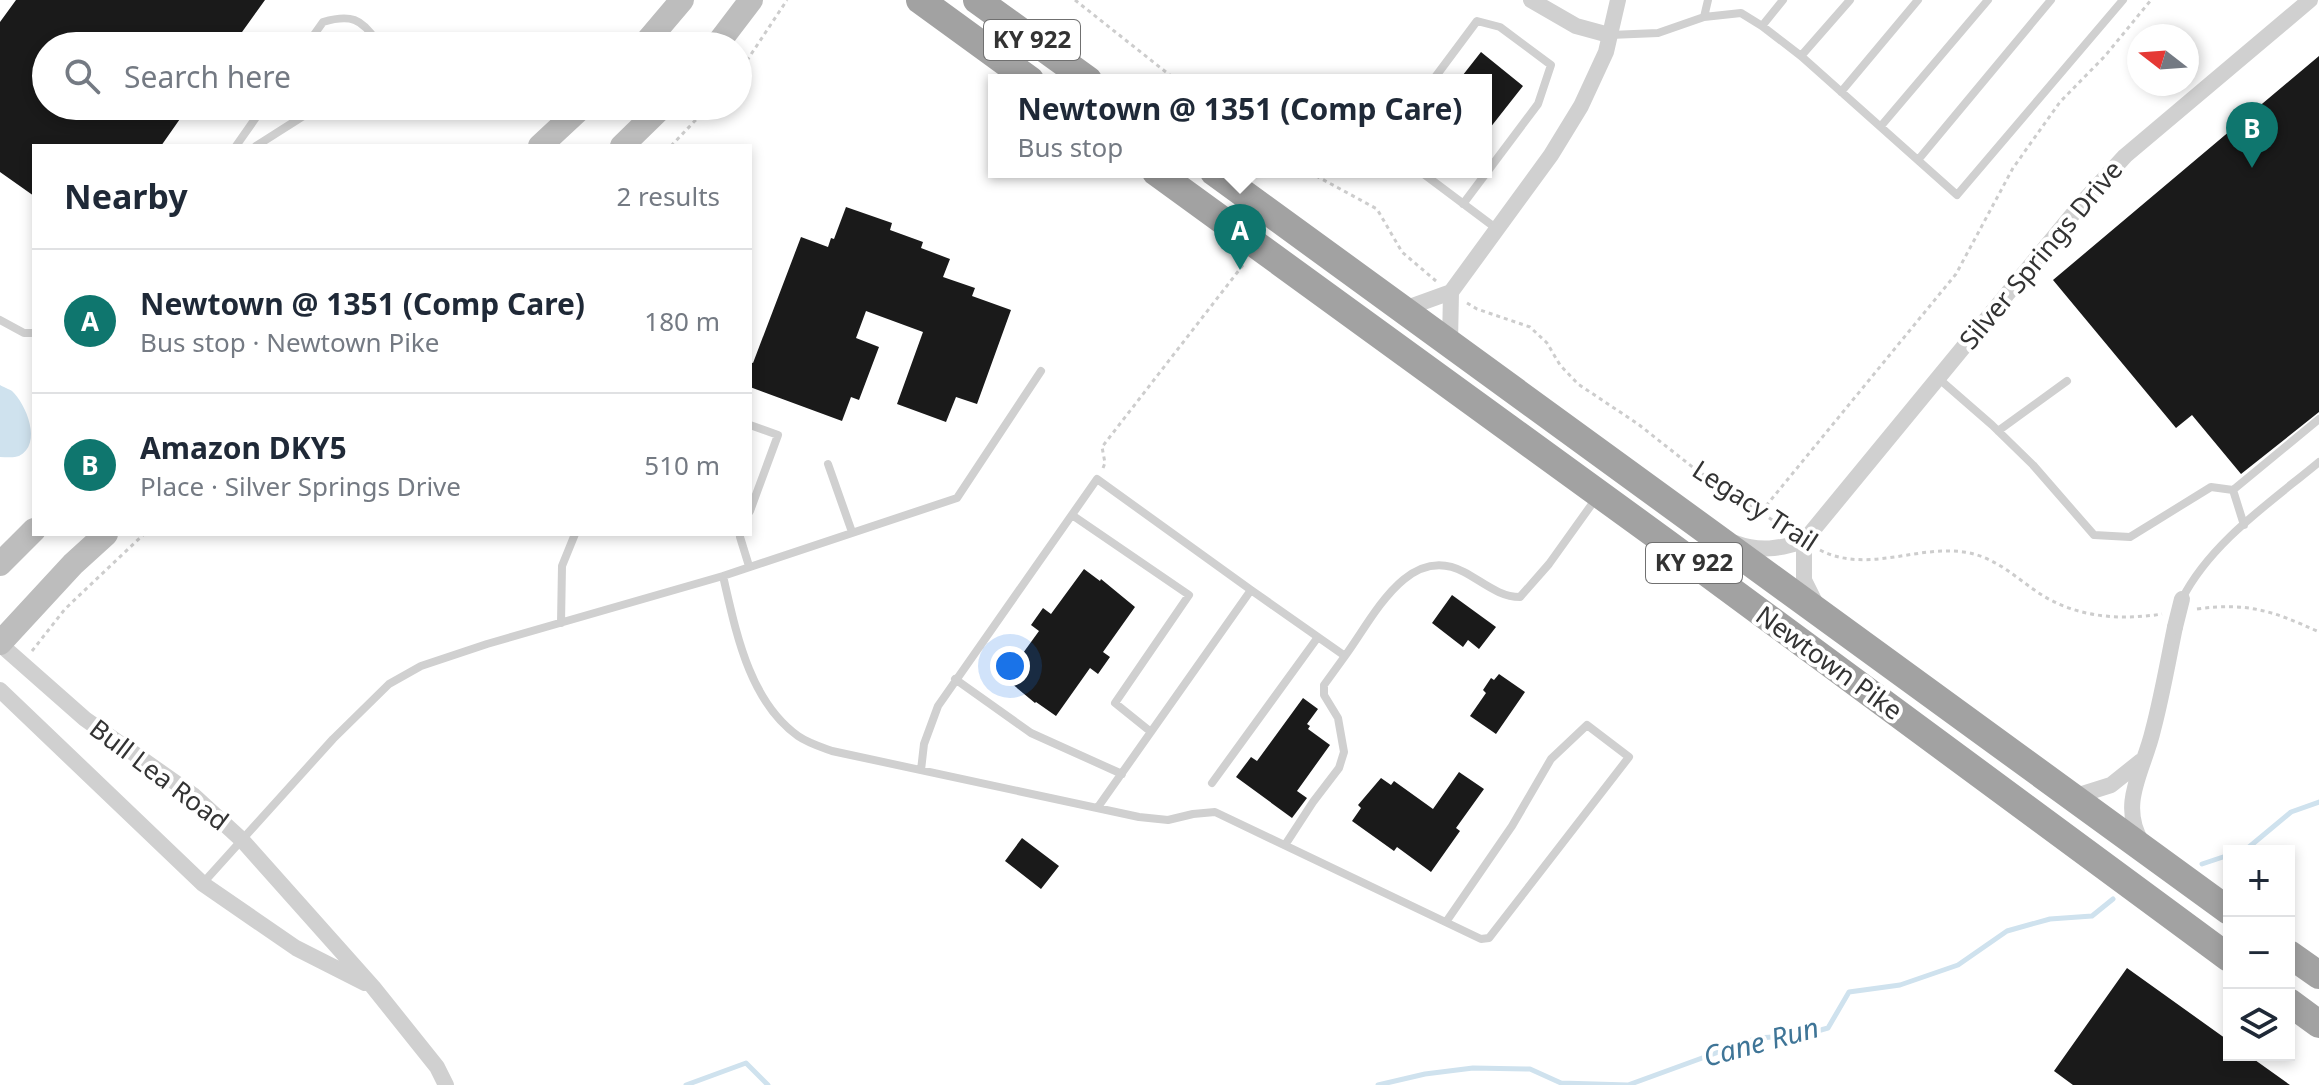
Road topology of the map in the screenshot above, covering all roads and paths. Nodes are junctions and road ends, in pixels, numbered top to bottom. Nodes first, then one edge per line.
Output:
1 (682, 0) edge
2 (751, 0) edge
3 (787, 0) edge
4 (920, 0) edge
5 (977, 0) edge
6 (1075, 0) edge
7 (1531, 0) edge
8 (1618, 0) edge
9 (1708, 0) edge
10 (1783, 0) edge
11 (1850, 0) edge
12 (1918, 0) edge
13 (1988, 0) edge
14 (2051, 0) edge
15 (2123, 0) edge
16 (2151, 0) edge
17 (2310, 0) edge
18 (1704, 17) junction
19 (1762, 26) junction
20 (316, 32) edge
21 (371, 32) edge
22 (655, 32) edge
23 (727, 32) edge
24 (1609, 35) junction
25 (752, 53) edge
26 (1801, 56) junction
27 (1022, 74) edge
28 (1080, 74) edge
29 (1168, 74) edge
30 (1437, 74) edge
31 (1841, 92) junction
32 (254, 120) edge
33 (297, 120) edge
34 (568, 120) edge
35 (649, 120) edge
36 (696, 120) edge
37 (1881, 126) junction
38 (237, 144) edge
39 (259, 144) edge
40 (542, 144) edge
41 (624, 144) edge
42 (673, 144) edge
43 (1918, 160) junction
44 (1492, 165) edge
45 (1164, 178) edge
46 (1222, 178) edge
47 (1320, 178) edge
48 (1429, 178) edge
49 (1482, 178) edge
50 (1463, 204) junction
51 (1497, 230) junction
52 (1246, 260) dead end
53 (1451, 292) junction
54 (1404, 309) junction
55 (0, 320) edge
56 (32, 333) edge
57 (1450, 342) junction
58 (1041, 371) dead end
59 (1938, 378) junction
60 (2067, 381) dead end
61 (2319, 419) edge
62 (752, 426) edge
63 (1998, 431) junction
64 (2319, 462) edge
65 (828, 464) dead end
66 (1097, 479) junction
67 (2233, 490) junction
68 (1600, 495) junction
69 (752, 506) edge
70 (1761, 512) junction
71 (1072, 515) junction
72 (2244, 525) junction
73 (1708, 530) junction
74 (32, 532) edge
75 (852, 532) junction
76 (104, 536) edge
77 (142, 536) edge
78 (574, 536) edge
79 (739, 536) edge
80 (1804, 541) junction
81 (0, 564) edge
82 (749, 566) junction
83 (723, 576) junction
84 (1251, 590) junction
85 (2178, 612) junction
86 (1830, 619) junction
87 (561, 623) junction
88 (2319, 632) edge
89 (1318, 637) junction
90 (0, 644) edge
91 (1345, 656) junction
92 (22, 665) junction
93 (955, 679) junction
94 (0, 690) edge
95 (1151, 732) junction
96 (2141, 761) junction
97 (921, 770) junction
98 (1122, 774) junction
99 (1212, 783) dead end
100 (2073, 797) junction
101 (1098, 807) junction
102 (242, 840) junction
103 (1285, 845) junction
104 (2147, 851) junction
105 (203, 884) junction
106 (2223, 907) edge
107 (1446, 922) junction
108 (2223, 954) edge
109 (2295, 958) edge
110 (2319, 975) edge
111 (373, 987) junction
112 (2295, 1006) edge
113 (2319, 1024) edge
114 (446, 1085) edge

1 - 22 main road
2 - 23 main road
3 - 25 path
4 - 27 highway, KY 922
5 - 28 highway, KY 922
6 - 29 path
7 - 24 street
8 - 24 street
9 - 18 lane
10 - 19 lane
11 - 26 lane
12 - 31 lane
13 - 37 lane
14 - 43 lane
15 - 43 lane
16 - 70 path
17 - 59 street, Silver Springs Drive
18 - 19 lane
18 - 24 lane
19 - 26 lane
20 - 21 lane
24 - 51 street
26 - 31 lane
30 - 44 lane
31 - 37 lane
32 - 38 lane
33 - 39 lane
34 - 40 main road
35 - 41 main road
36 - 42 path
37 - 43 lane
45 - 68 highway, Newtown Pike / KY 922
46 - 54 highway, Newtown Pike / KY 922
47 - 53 path, Legacy Trail
48 - 50 lane
49 - 50 lane
50 - 51 lane
51 - 53 street
52 - 66 path
53 - 54 street
53 - 57 street
53 - 70 path, Legacy Trail
54 - 57 highway, Newtown Pike / KY 922
55 - 56 lane
57 - 73 highway, Newtown Pike / KY 922
58 - 75 lane
59 - 63 lane
59 - 80 street, Silver Springs Drive
60 - 63 lane
61 - 67 lane
62 - 69 lane
63 - 67 lane
64 - 72 lane
65 - 75 lane
66 - 71 lane
66 - 84 lane
67 - 72 lane
68 - 73 highway
68 - 91 lane
68 - 108 highway, Newtown Pike / KY 922
70 - 80 path, Legacy Trail
71 - 93 lane
71 - 95 lane
72 - 85 lane
73 - 80 street
73 - 86 highway, Newtown Pike / KY 922
74 - 81 main road
75 - 82 lane
76 - 90 main road
77 - 92 path
78 - 87 lane
79 - 82 lane
80 - 85 path, Legacy Trail
80 - 86 street
82 - 83 lane
83 - 87 lane
83 - 97 lane
84 - 89 lane
84 - 95 lane
85 - 88 path, Legacy Trail
85 - 96 street
86 - 100 highway, Newtown Pike / KY 922
87 - 102 lane
89 - 91 lane
89 - 99 lane
90 - 92 street, Bull Lea Road
91 - 103 lane
92 - 102 street, Bull Lea Road
93 - 97 lane
93 - 98 lane
94 - 105 street, Bull Lea Road
95 - 98 lane
96 - 100 street
96 - 104 street
97 - 101 lane
98 - 101 lane
100 - 104 highway, Newtown Pike / KY 922
101 - 103 lane
102 - 105 lane
102 - 111 street, Bull Lea Road
103 - 107 lane
104 - 106 highway, Newtown Pike / KY 922
105 - 111 street, Bull Lea Road
107 - 107 lane
109 - 110 highway
111 - 114 street, Bull Lea Road
112 - 113 highway

